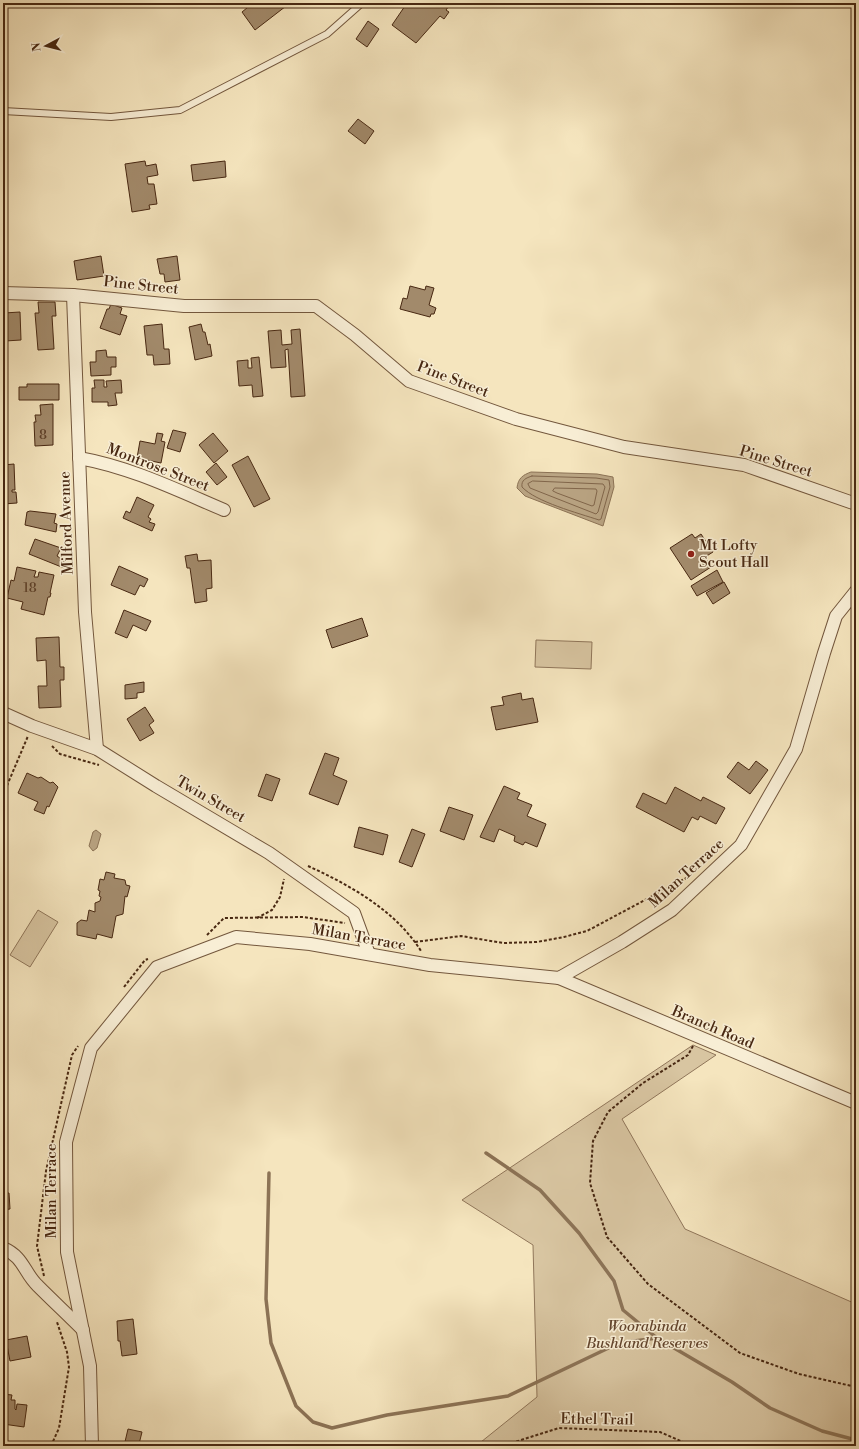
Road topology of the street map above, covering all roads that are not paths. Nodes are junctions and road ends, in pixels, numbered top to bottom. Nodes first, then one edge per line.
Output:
1 (362, 3) edge
2 (3, 111) edge
3 (3, 293) edge
4 (73, 294) junction
5 (79, 458) junction
6 (856, 504) edge
7 (224, 510) dead end
8 (856, 591) edge
9 (3, 713) edge
10 (97, 749) junction
11 (369, 954) junction
12 (559, 978) junction
13 (856, 1103) edge
14 (3, 1248) edge
15 (83, 1330) junction
16 (92, 1446) edge

1 - 2 lane
3 - 4 street, Pine Street
4 - 5 street, Milford Avenue
4 - 6 street, Pine Street
5 - 7 street, Montrose Street
5 - 10 street, Milford Avenue
8 - 12 street, Milan Terrace
9 - 10 street, Twin Street
10 - 11 street, Twin Street
11 - 12 street, Milan Terrace
11 - 15 street, Milan Terrace
12 - 13 street, Branch Road
14 - 15 street
15 - 16 street, Milan Terrace

